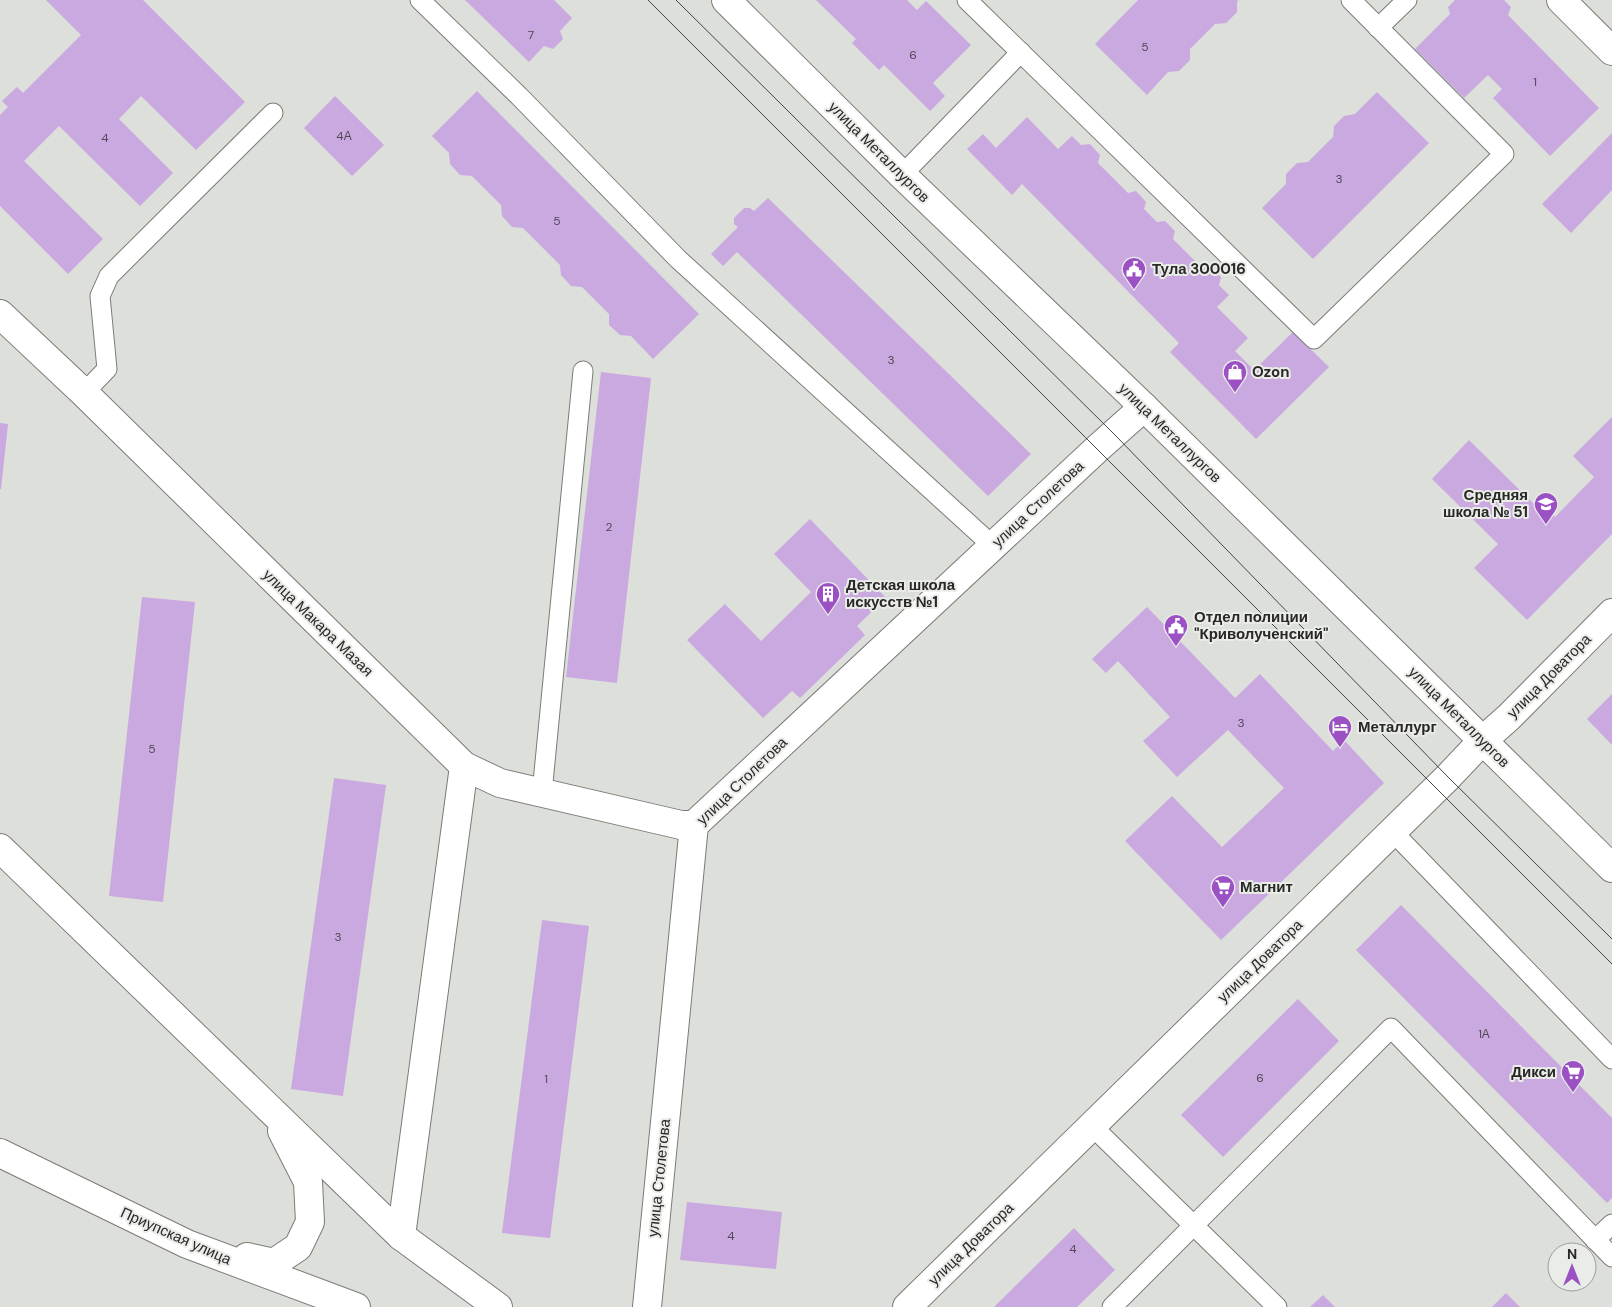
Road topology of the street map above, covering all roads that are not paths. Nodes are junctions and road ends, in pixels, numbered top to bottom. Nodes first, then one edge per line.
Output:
1 (420, 0) edge
2 (726, 0) edge
3 (967, 0) edge
4 (1351, 0) edge
5 (1407, 0) edge
6 (1561, 0) edge
7 (1378, 28) junction
8 (1608, 40) edge
9 (1021, 52) junction
10 (273, 113) dead end
11 (902, 175) junction
12 (0, 314) edge
13 (583, 371) dead end
14 (84, 393) junction
15 (1144, 407) junction
16 (993, 546) junction
17 (1611, 615) edge
18 (1482, 741) junction
19 (464, 766) junction
20 (542, 793) junction
21 (694, 825) junction
22 (1392, 831) junction
23 (0, 848) edge
24 (1612, 868) edge
25 (1612, 1059) edge
26 (271, 1110) junction
27 (1092, 1126) junction
28 (0, 1154) edge
29 (1612, 1224) edge
30 (1194, 1227) junction
31 (401, 1236) junction
32 (1595, 1240) junction
33 (188, 1244) junction
34 (1612, 1257) edge
35 (356, 1307) edge
36 (498, 1307) edge
37 (647, 1307) edge
38 (907, 1307) edge
39 (1112, 1307) edge
40 (1277, 1307) edge

1 - 16 lane
2 - 11 street, улица Металлургов
3 - 9 lane
4 - 7 lane
5 - 7 lane
6 - 8 street
7 - 9 lane
9 - 11 lane
10 - 14 lane
11 - 15 street, улица Металлургов
12 - 14 street, улица Макара Мазая
13 - 20 lane
14 - 19 street, улица Макара Мазая
15 - 16 street, улица Столетова
15 - 18 street, улица Металлургов
16 - 21 street, улица Столетова
17 - 18 street, улица Доватора
18 - 22 street, улица Доватора
18 - 24 street, улица Металлургов
19 - 20 street, улица Макара Мазая
19 - 31 street
20 - 21 street, улица Макара Мазая
21 - 37 street, улица Столетова
22 - 25 lane
22 - 27 street, улица Доватора
23 - 26 street
26 - 31 street
26 - 33 street
27 - 30 lane
27 - 38 street, улица Доватора
28 - 33 street, Приупская улица
29 - 32 lane
30 - 32 lane
30 - 39 lane
30 - 40 lane
31 - 36 street
32 - 34 lane
33 - 35 street, Приупская улица

